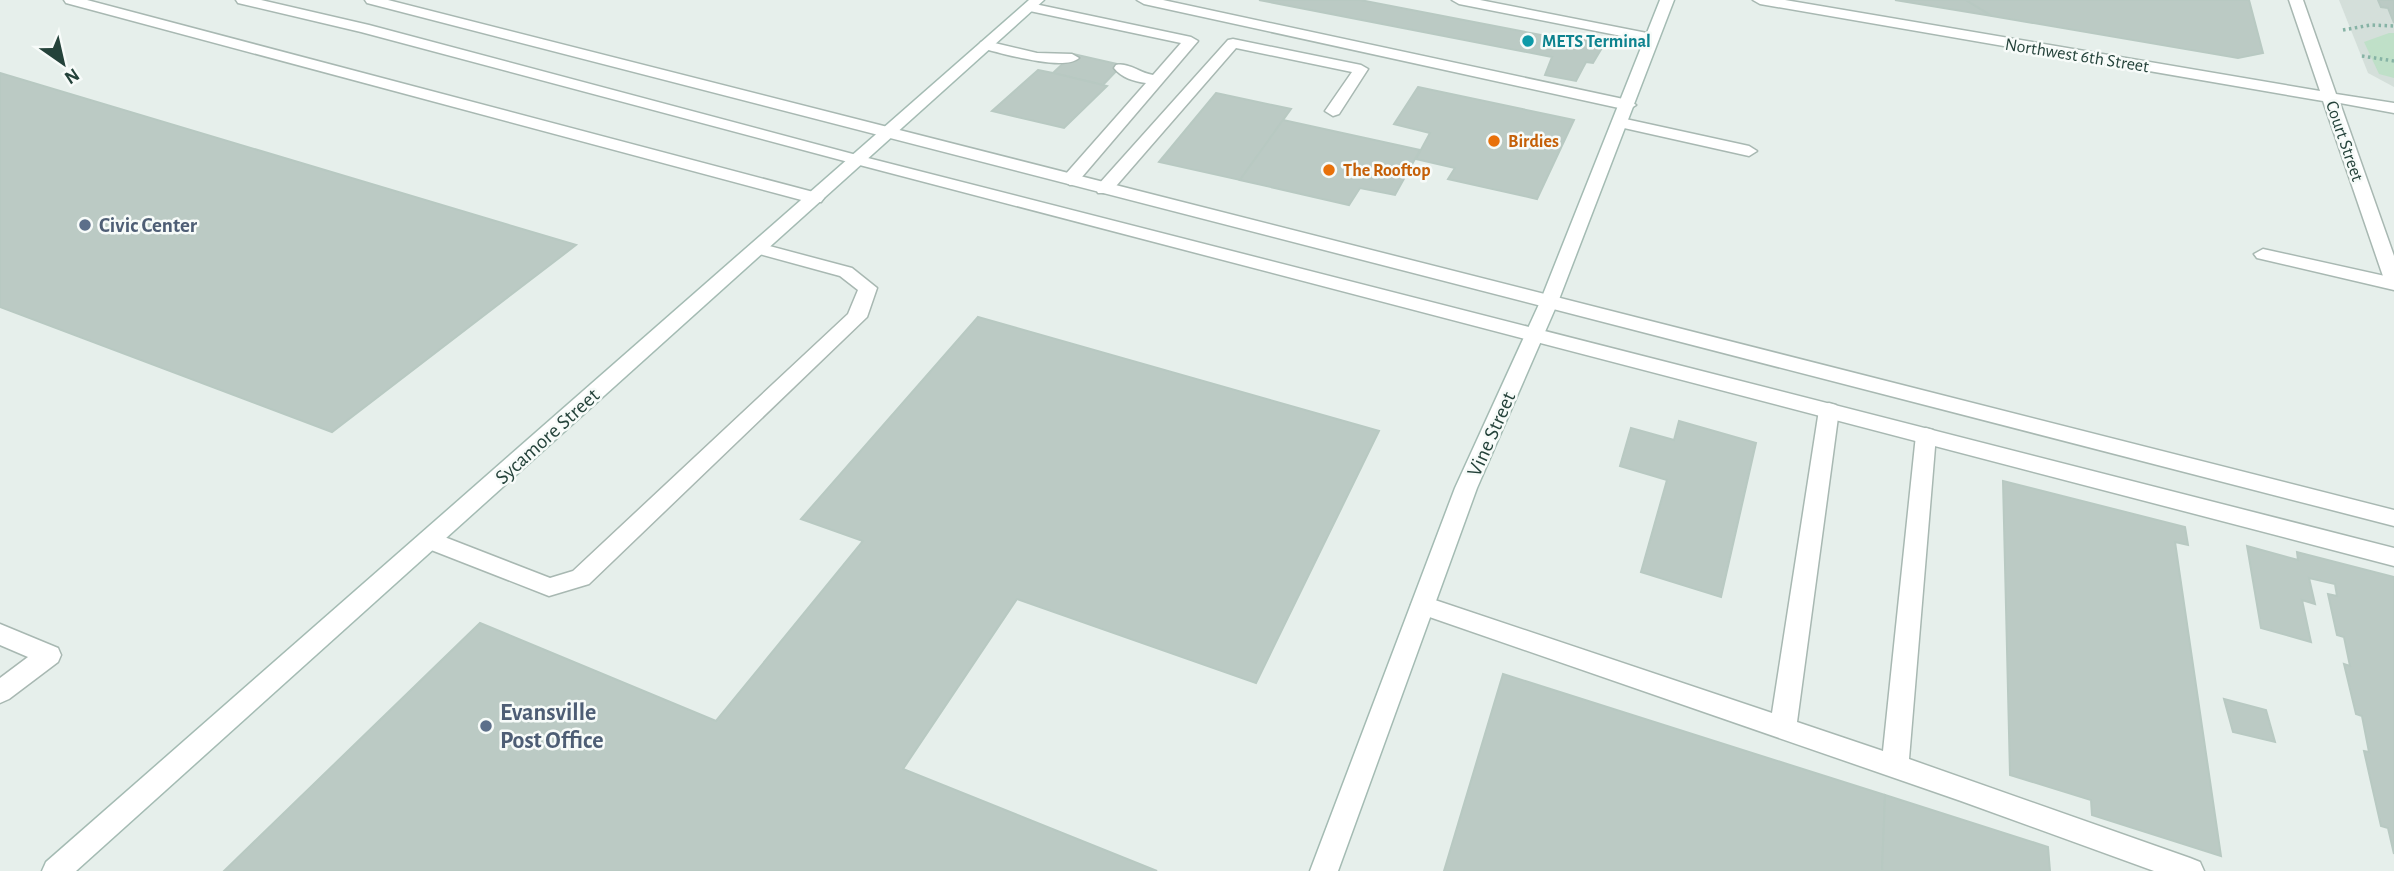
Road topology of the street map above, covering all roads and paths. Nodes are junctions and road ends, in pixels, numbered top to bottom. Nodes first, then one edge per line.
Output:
1 (71, 0) edge
2 (243, 0) edge
3 (1144, 0) edge
4 (1459, 0) edge
5 (1667, 0) edge
6 (1760, 0) edge
7 (2296, 0) edge
8 (382, 1) edge
9 (1034, 3) edge
10 (2394, 26) edge
11 (364, 28) junction
12 (1652, 38) junction
13 (2310, 38) junction
14 (986, 46) junction
15 (2362, 56) dead end
16 (2394, 61) edge
17 (1067, 63) dead end
18 (1116, 73) dead end
19 (1157, 80) junction
20 (2330, 96) junction
21 (1628, 105) junction
22 (2394, 108) edge
23 (1333, 111) dead end
24 (1621, 123) junction
25 (887, 133) junction
26 (1749, 151) dead end
27 (858, 160) junction
28 (1070, 180) junction
29 (1104, 189) junction
30 (815, 198) junction
31 (758, 248) junction
32 (2263, 254) dead end
33 (2394, 283) edge
34 (1549, 302) junction
35 (1536, 333) junction
36 (1829, 410) junction
37 (1926, 435) junction
38 (2394, 518) edge
39 (429, 540) junction
40 (2394, 557) edge
41 (1423, 605) junction
42 (0, 634) edge
43 (0, 692) edge
44 (1783, 728) junction
45 (1895, 766) junction
46 (57, 871) edge
47 (1324, 871) edge
48 (2190, 871) edge

1 - 30 street
2 - 11 street
3 - 21 street
4 - 12 street
5 - 12 street, Vine Street
6 - 20 street, Northwest 6th Street
7 - 13 street, Court Street
8 - 11 street
8 - 25 street
9 - 14 street, Sycamore Street
9 - 19 street
10 - 13 path
11 - 27 street
12 - 21 street, Vine Street
13 - 20 street, Court Street
14 - 17 street
14 - 25 street, Sycamore Street
15 - 16 path
18 - 19 street
19 - 28 street
20 - 22 street, Northwest 6th Street
20 - 33 street, Court Street
21 - 24 street, Vine Street
23 - 29 street
24 - 26 street
24 - 34 street, Vine Street
25 - 27 street, Sycamore Street
25 - 28 street
27 - 30 street, Sycamore Street
27 - 35 street
28 - 29 street
29 - 34 street
30 - 31 street, Sycamore Street
31 - 39 street, Sycamore Street
31 - 39 street
32 - 33 street
34 - 35 street, Vine Street
34 - 38 street
35 - 36 street
35 - 41 street, Vine Street
36 - 37 street
36 - 44 street
37 - 40 street
37 - 45 street
39 - 46 street, Sycamore Street
41 - 44 street
41 - 47 street, Vine Street
42 - 43 street
44 - 45 street
45 - 48 street

